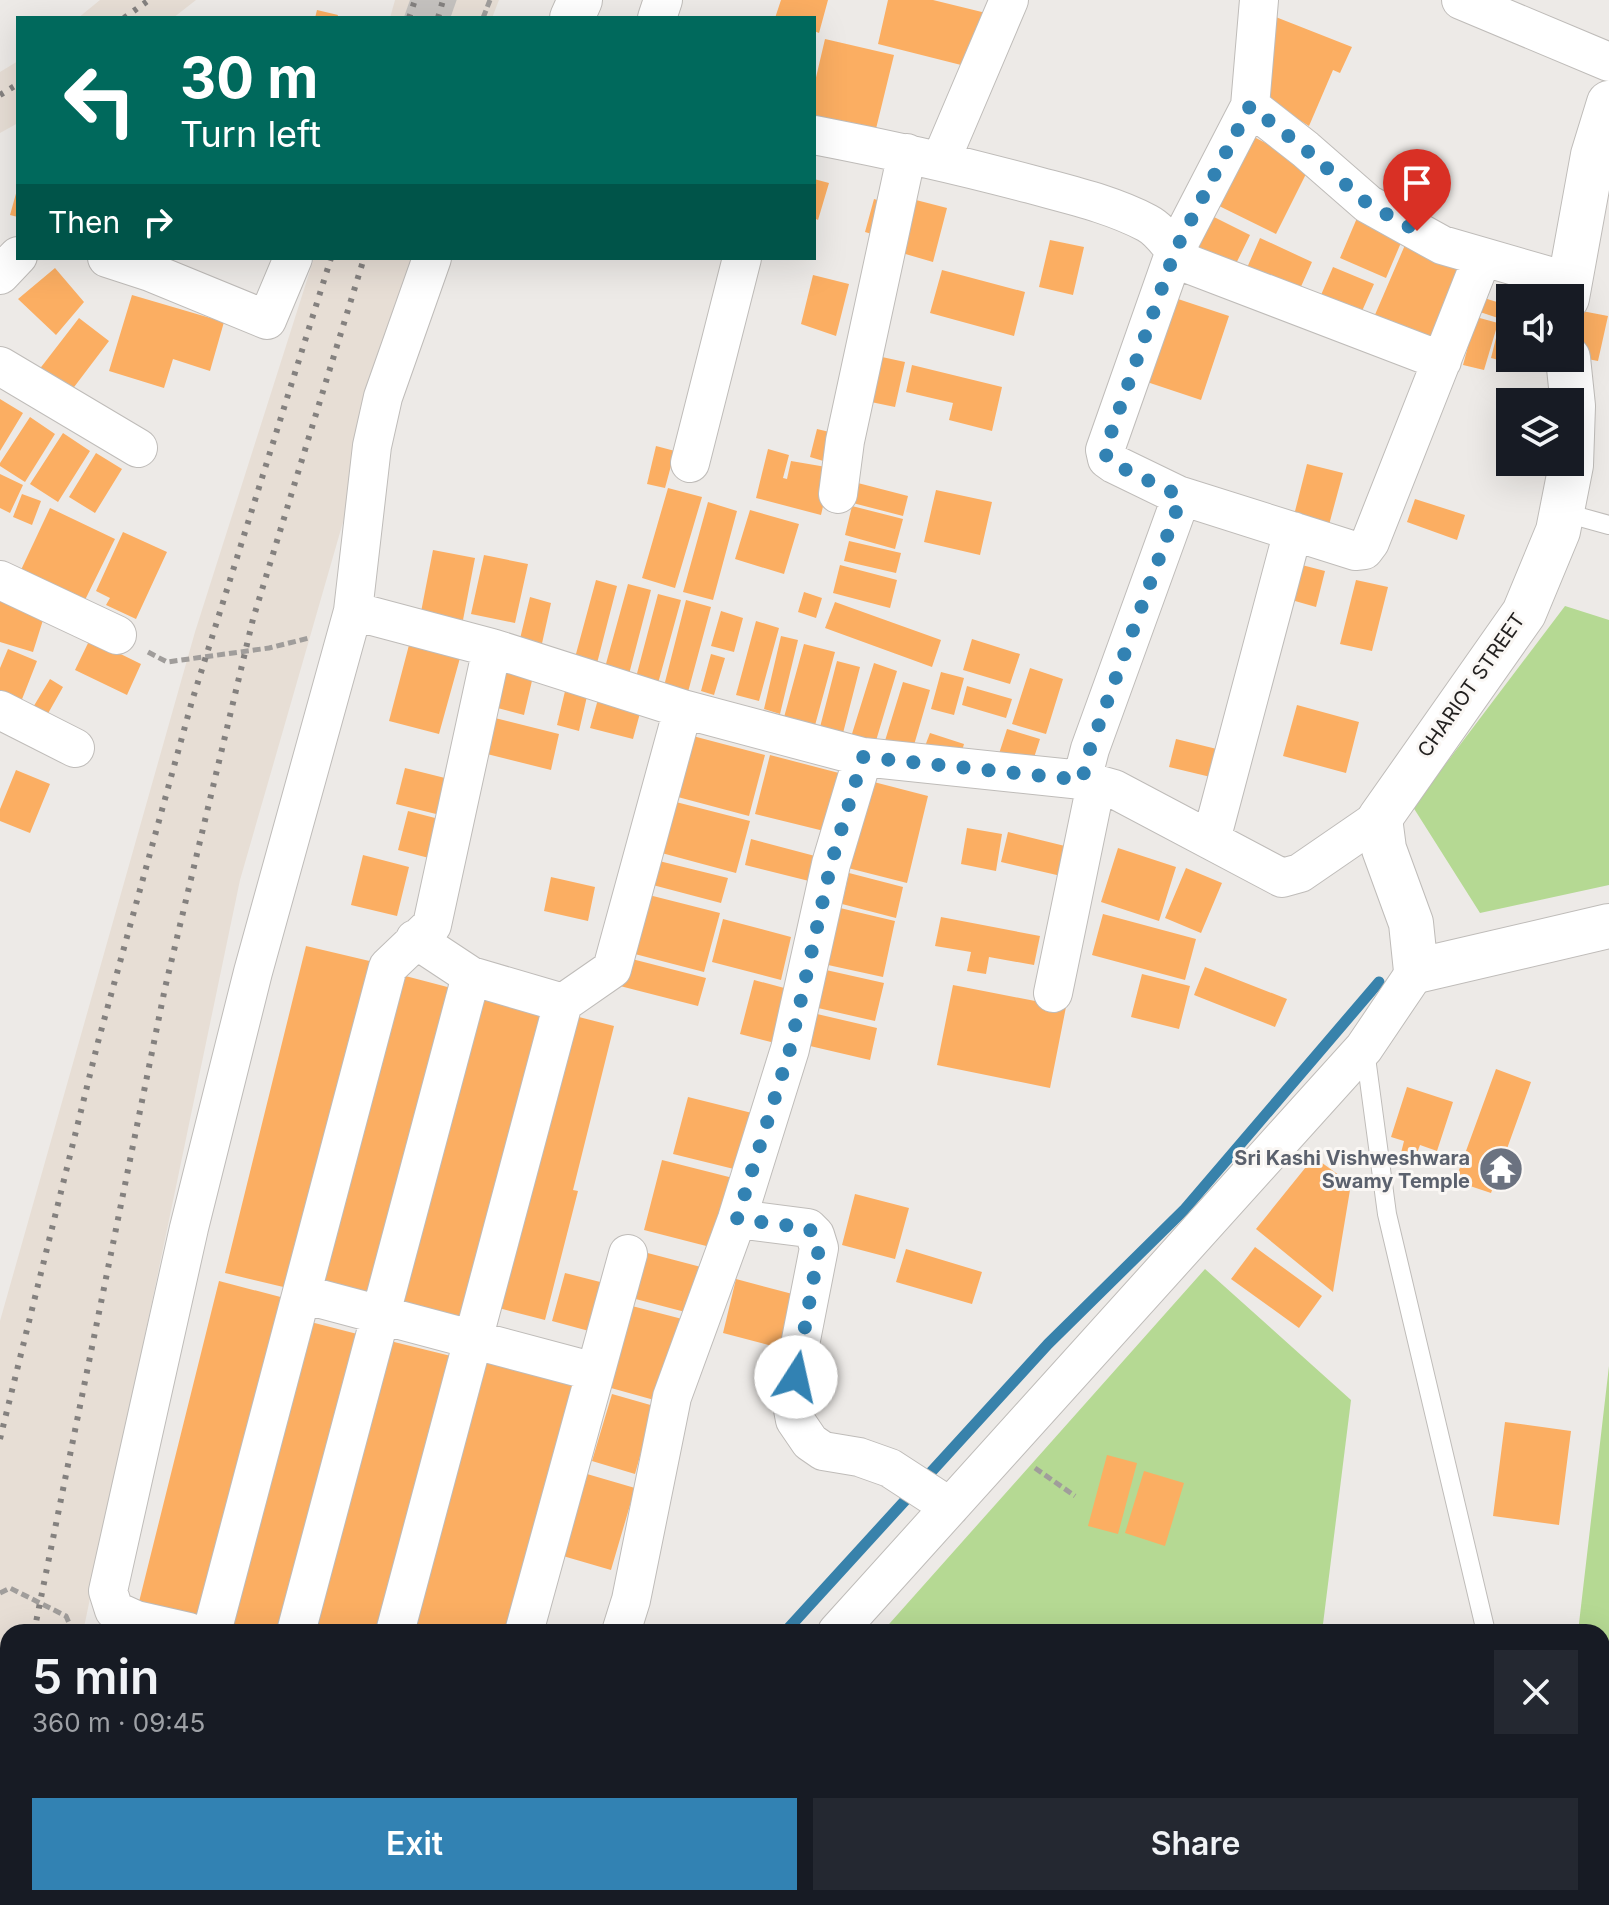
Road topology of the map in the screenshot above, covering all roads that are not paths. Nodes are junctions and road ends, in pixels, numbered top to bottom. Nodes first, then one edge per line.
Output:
1 (1009, 0) edge
2 (1259, 0) edge
3 (1461, 0) edge
4 (1609, 62) edge
5 (1609, 103) edge
6 (1250, 106) junction
7 (816, 135) edge
8 (924, 156) junction
9 (1175, 251) junction
10 (16, 258) edge
11 (1482, 258) junction
12 (113, 260) edge
13 (292, 260) edge
14 (431, 260) edge
15 (741, 260) edge
16 (0, 275) edge
17 (1552, 284) edge
18 (1569, 284) edge
19 (1442, 361) junction
20 (0, 366) edge
21 (1569, 372) edge
22 (138, 448) dead end
23 (690, 463) dead end
24 (838, 494) dead end
25 (1178, 495) junction
26 (1562, 512) junction
27 (1609, 525) edge
28 (1293, 531) junction
29 (0, 580) edge
30 (351, 620) junction
31 (117, 635) road end
32 (492, 648) junction
33 (683, 709) junction
34 (2, 716) edge
35 (75, 748) dead end
36 (863, 757) junction
37 (1089, 782) junction
38 (1380, 818) junction
39 (1211, 840) junction
40 (1609, 926) edge
41 (415, 939) junction
42 (1416, 971) junction
43 (471, 976) junction
44 (1053, 993) dead end
45 (563, 1003) junction
46 (1364, 1048) junction
47 (737, 1219) junction
48 (628, 1254) dead end
49 (302, 1294) junction
50 (380, 1314) junction
51 (473, 1339) junction
52 (595, 1372) junction
53 (950, 1507) junction
54 (154, 1624) edge
55 (214, 1624) edge
56 (298, 1624) edge
57 (397, 1624) edge
58 (526, 1624) edge
59 (624, 1624) edge
60 (844, 1624) edge
61 (1484, 1624) edge

1 - 8 street
2 - 6 street
3 - 4 street
5 - 18 street
6 - 9 street
6 - 11 street
7 - 8 street
8 - 9 street
8 - 24 street
9 - 19 street
9 - 25 street
10 - 16 street
11 - 17 street
11 - 19 street
12 - 13 street
14 - 30 street
15 - 23 street
19 - 28 street
20 - 22 street
21 - 26 street, CHARIOT STREET
25 - 28 street
25 - 37 street
26 - 27 lane
26 - 38 street, CHARIOT STREET
28 - 39 street
29 - 31 street
30 - 32 street
30 - 54 street
32 - 33 street
32 - 41 street
33 - 36 street
33 - 45 street
34 - 35 street
36 - 37 street
36 - 47 street
37 - 39 street
37 - 44 street
38 - 39 street
38 - 42 street
40 - 42 street
41 - 43 street
41 - 49 street
42 - 46 street
43 - 45 street
43 - 50 street
45 - 51 street
46 - 53 street
46 - 61 lane
47 - 53 street
47 - 59 street
48 - 52 street
49 - 50 street
49 - 55 street
50 - 51 street
50 - 56 street
51 - 52 street
51 - 57 street
52 - 58 street
53 - 60 street

